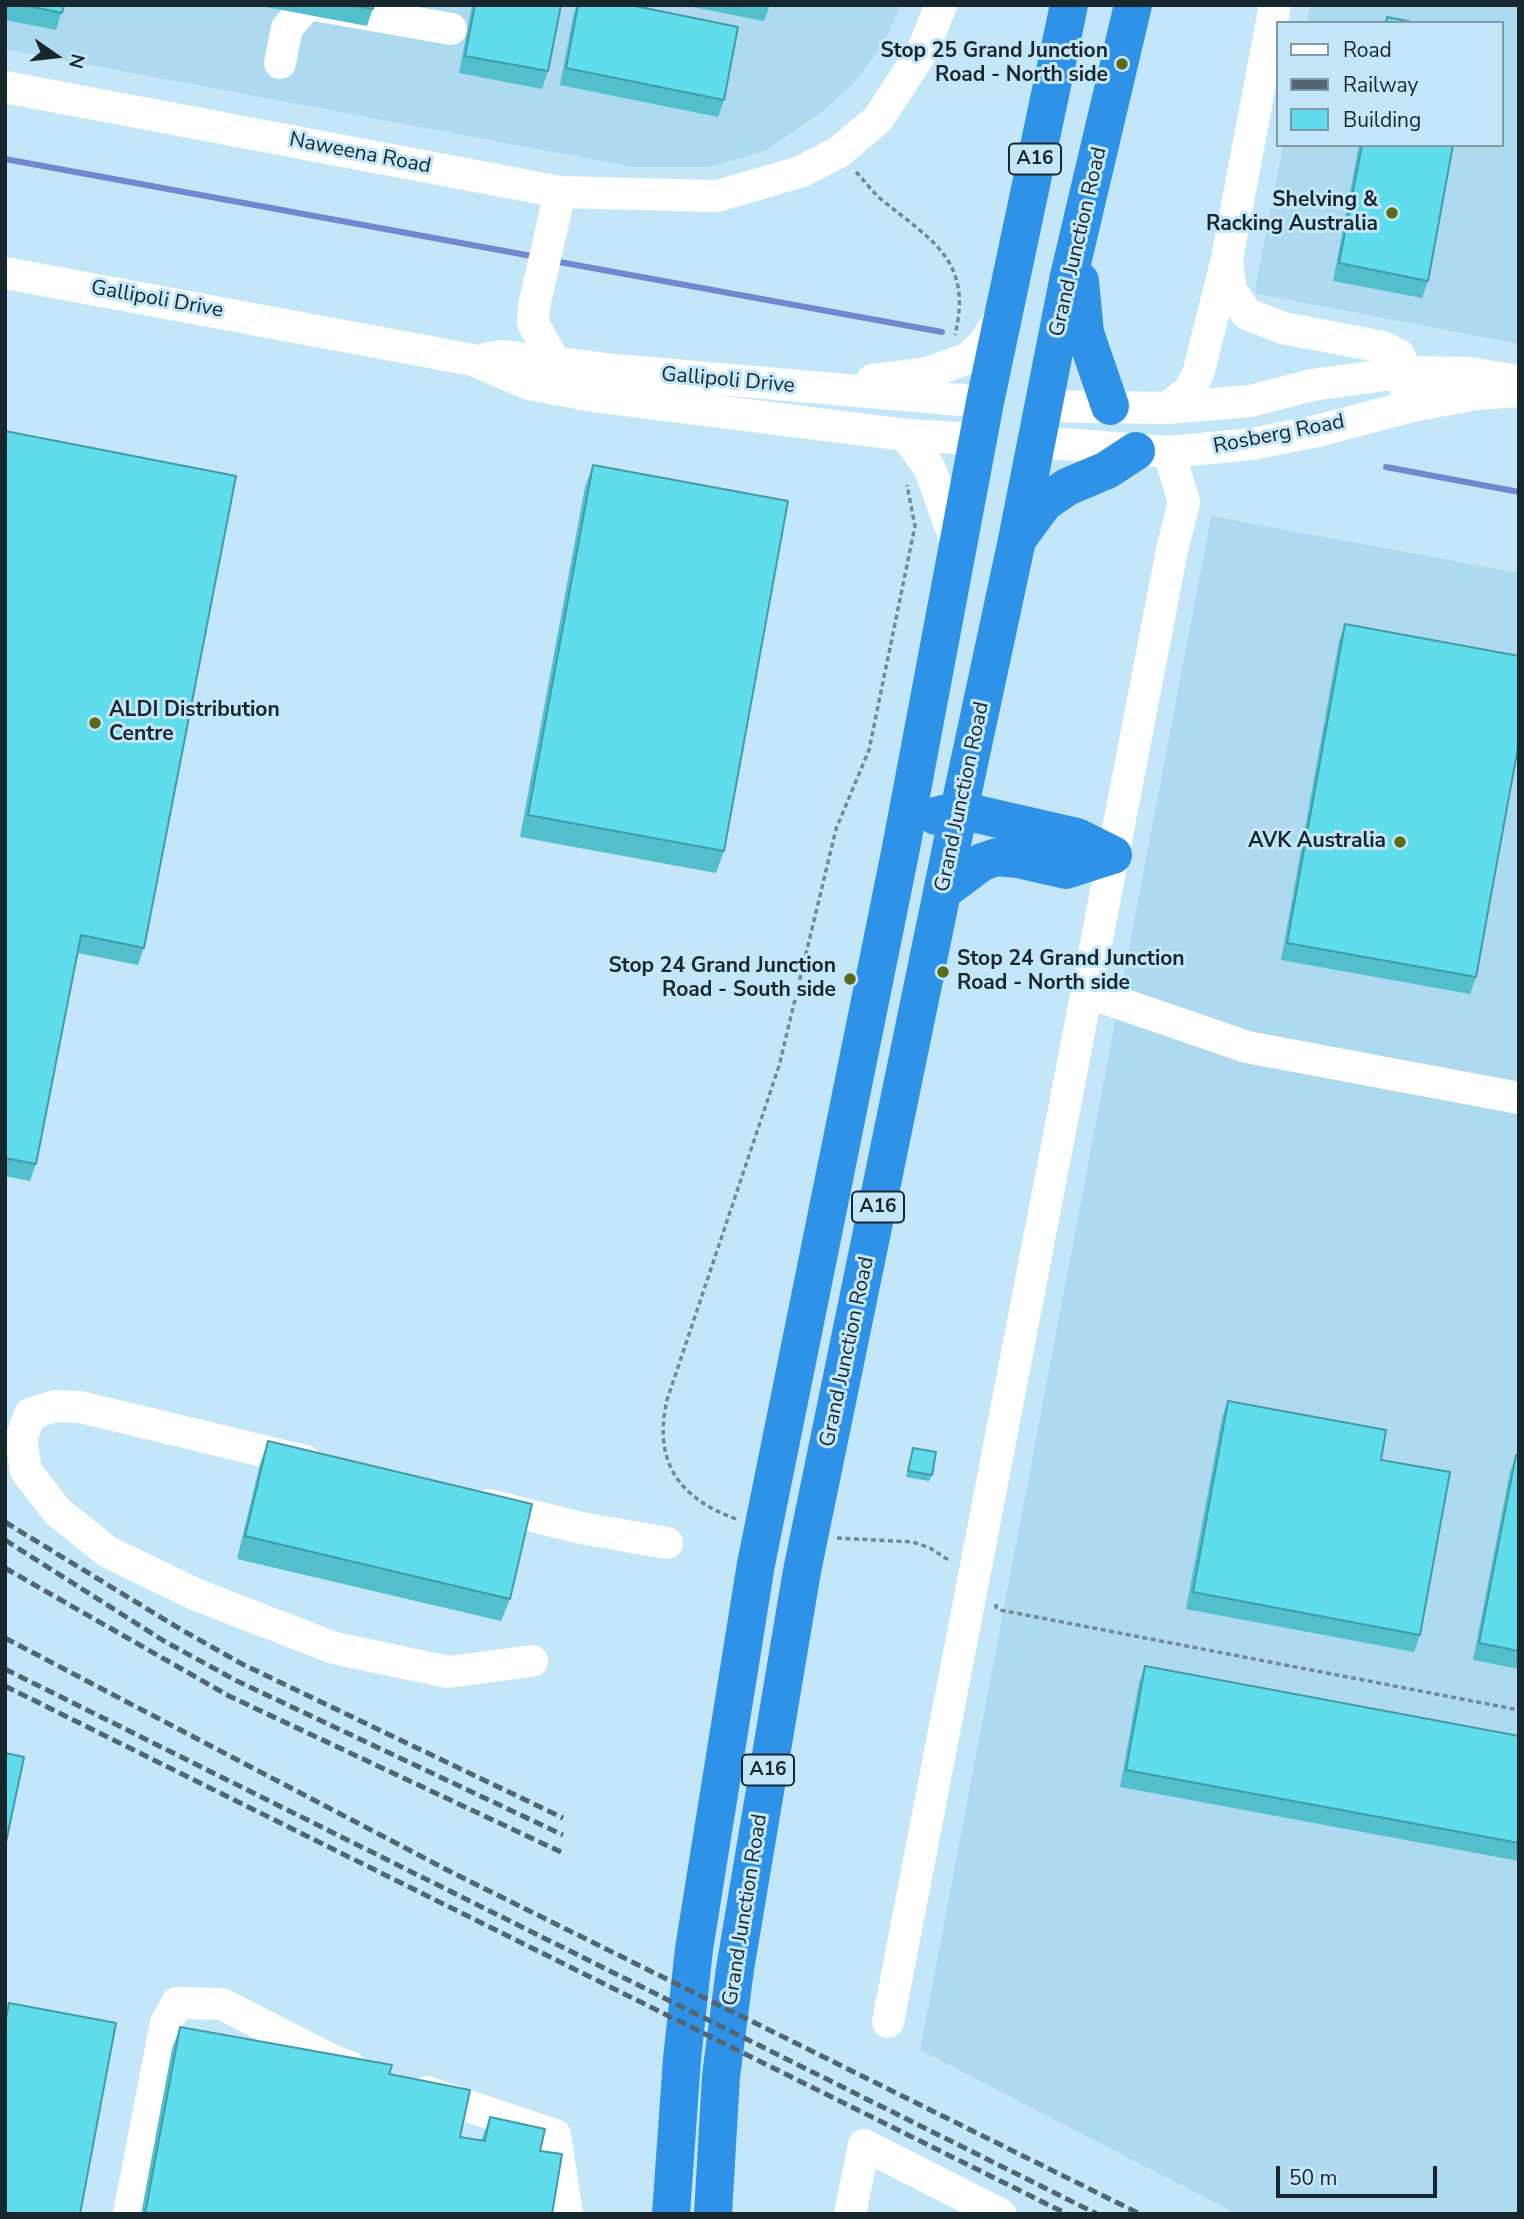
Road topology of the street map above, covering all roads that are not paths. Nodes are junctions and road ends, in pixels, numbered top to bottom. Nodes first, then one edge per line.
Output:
1 (307, 5) edge
2 (315, 5) edge
3 (941, 5) edge
4 (1069, 5) edge
5 (1133, 5) edge
6 (1275, 5) edge
7 (450, 29) dead end
8 (280, 63) dead end
9 (5, 87) edge
10 (560, 192) junction
11 (1077, 244) junction
12 (1227, 259) junction
13 (5, 273) edge
14 (1003, 313) junction
15 (473, 360) junction
16 (555, 363) junction
17 (1407, 372) junction
18 (1519, 382) edge
19 (805, 388) junction
20 (1519, 391) edge
21 (985, 402) junction
22 (1110, 406) junction
23 (1167, 408) junction
24 (1396, 409) junction
25 (1040, 424) junction
26 (906, 435) junction
27 (978, 439) junction
28 (1152, 452) junction
29 (1017, 540) junction
30 (957, 545) junction
31 (959, 810) junction
32 (901, 848) junction
33 (1113, 855) junction
34 (943, 891) junction
35 (1087, 992) junction
36 (1519, 1098) edge
37 (337, 1469) edge
38 (459, 1498) edge
39 (667, 1542) dead end
40 (532, 1661) dead end
41 (888, 2022) dead end
42 (129, 2214) edge
43 (568, 2214) edge
44 (671, 2214) edge
45 (713, 2214) edge
46 (850, 2214) edge
47 (1000, 2214) edge

1 - 8 street
2 - 7 street
3 - 10 street, Naweena Road
4 - 14 highway, Grand Junction Road / A16
5 - 11 highway, Grand Junction Road / A16
6 - 12 street
9 - 10 street, Naweena Road
10 - 16 street
11 - 22 highway
11 - 25 highway, Grand Junction Road / A16
12 - 17 street
12 - 23 street
13 - 15 street, Gallipoli Drive
14 - 19 street
14 - 21 highway, Grand Junction Road / A16
15 - 16 street, Gallipoli Drive
15 - 26 street, Gallipoli Drive
16 - 19 street, Gallipoli Drive
17 - 18 street, Rosberg Road
17 - 23 street, Rosberg Road
17 - 24 street
19 - 21 street, Gallipoli Drive
20 - 24 street, Rosberg Road
21 - 25 highway
21 - 27 highway, Grand Junction Road / A16
22 - 23 street, Rosberg Road
22 - 25 street, Rosberg Road
24 - 28 street, Rosberg Road
25 - 27 highway
25 - 28 street, Rosberg Road
25 - 29 highway, Grand Junction Road / A16
26 - 27 street, Gallipoli Drive
26 - 30 street
27 - 30 highway, Grand Junction Road / A16
28 - 29 highway
28 - 33 street
29 - 31 highway, Grand Junction Road / A16
30 - 32 highway, Grand Junction Road / A16
31 - 32 highway
31 - 33 highway
31 - 34 highway, Grand Junction Road / A16
32 - 44 highway, Grand Junction Road / A16
33 - 34 highway
33 - 35 street
34 - 45 highway, Grand Junction Road / A16
35 - 36 street
35 - 41 street
37 - 40 street
38 - 39 street
42 - 43 street
46 - 47 street

